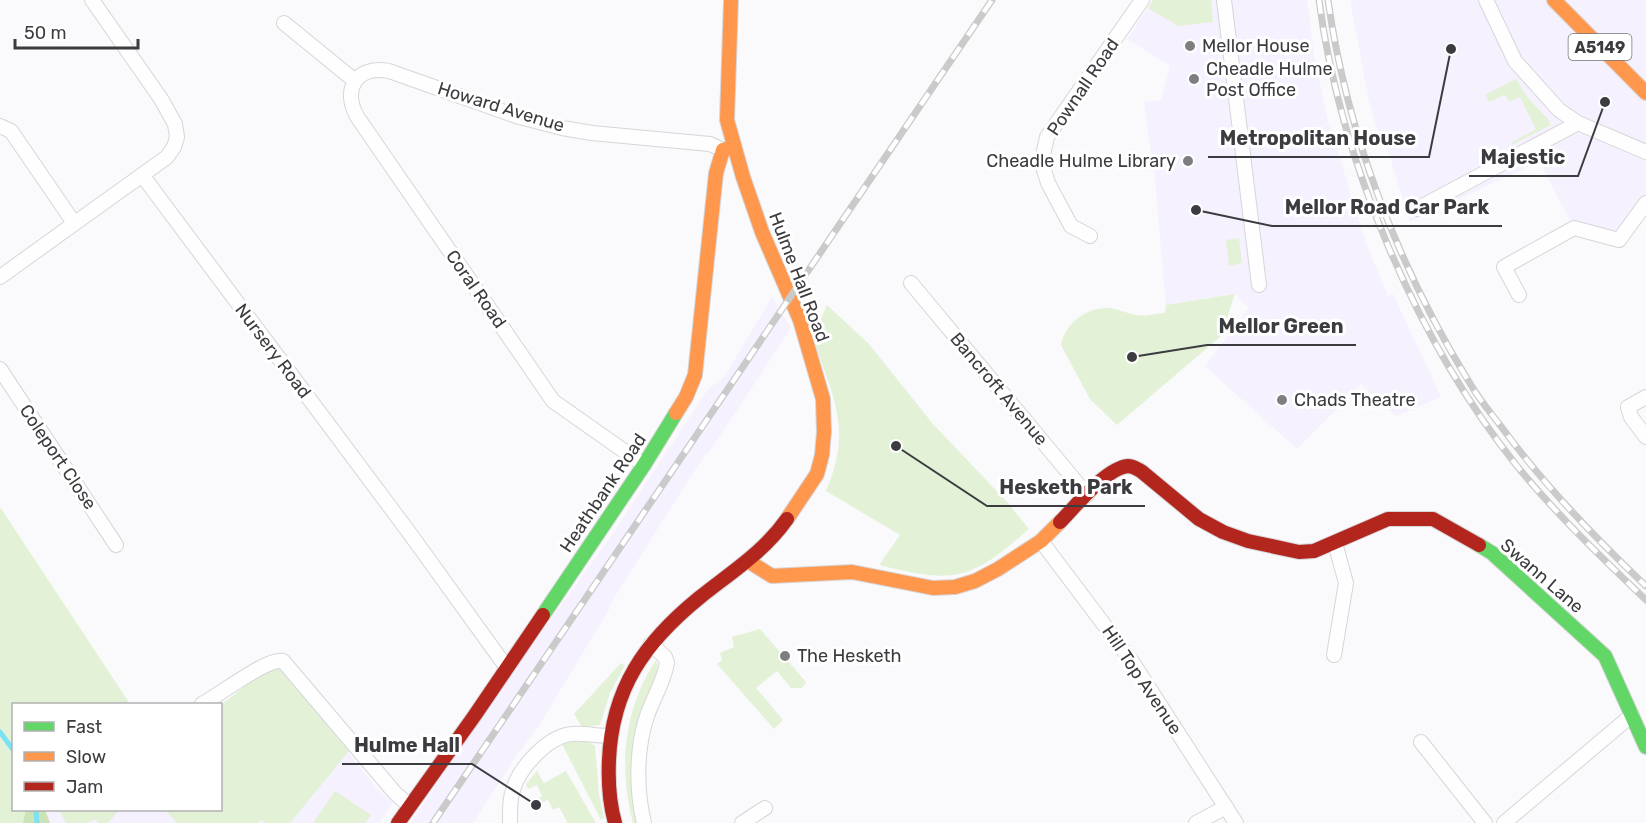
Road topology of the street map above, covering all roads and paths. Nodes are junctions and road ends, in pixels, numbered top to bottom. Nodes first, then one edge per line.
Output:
1 (92, 0) edge
2 (731, 0) edge
3 (1142, 0) edge
4 (1224, 0) edge
5 (1486, 0) edge
6 (1575, 0) edge
7 (1559, 5) edge
8 (284, 23) dead end
9 (355, 81) junction
10 (1646, 93) edge
11 (1578, 123) junction
12 (0, 126) edge
13 (728, 148) junction
14 (1646, 152) edge
15 (142, 175) junction
16 (1646, 203) edge
17 (1417, 209) dead end
18 (74, 223) junction
19 (1090, 236) dead end
20 (0, 277) edge
21 (911, 283) dead end
22 (1259, 285) dead end
23 (1519, 295) dead end
24 (0, 369) edge
25 (1646, 397) edge
26 (1646, 437) edge
27 (644, 465) junction
28 (1087, 495) junction
29 (1041, 541) junction
30 (1335, 543) junction
31 (116, 545) dead end
32 (748, 561) junction
33 (651, 644) junction
34 (1334, 655) dead end
35 (507, 668) junction
36 (205, 703) edge
37 (1632, 715) junction
38 (610, 736) junction
39 (1420, 742) dead end
40 (1646, 747) edge
41 (410, 806) junction
42 (1226, 807) junction
43 (765, 808) dead end
44 (398, 823) edge
45 (510, 823) edge
46 (615, 823) edge
47 (644, 823) edge
48 (742, 823) edge
49 (1196, 823) edge
50 (1236, 823) edge
51 (1485, 823) edge
52 (1504, 823) edge

1 - 15 street
2 - 13 street, Hulme Hall Road
3 - 19 street, Pownall Road
4 - 22 street
5 - 11 street
6 - 7 street
7 - 10 street, A5149
8 - 9 street
9 - 13 street, Howard Avenue
9 - 27 street, Coral Road
11 - 14 street
11 - 17 street
12 - 18 street
13 - 27 street, Heathbank Road
13 - 32 street, Hulme Hall Road
15 - 18 street
15 - 35 street, Nursery Road
16 - 23 street
18 - 20 street
21 - 28 street, Bancroft Avenue
24 - 31 street, Coleport Close
25 - 26 street
27 - 35 street, Heathbank Road
28 - 29 street, Swann Lane
28 - 30 street, Swann Lane
29 - 32 street, Swann Lane
29 - 42 street, Hill Top Avenue
30 - 34 street
30 - 37 street, Swann Lane
32 - 33 street, Hulme Hall Road
33 - 38 street, Hulme Hall Road
33 - 47 street
35 - 41 street, Heathbank Road
36 - 41 street
37 - 40 street, Swann Lane
37 - 52 street
38 - 45 street
38 - 46 street, Hulme Hall Road
39 - 51 street
41 - 44 street, Heathbank Road
42 - 49 street
42 - 50 street, Hill Top Avenue
43 - 48 street

